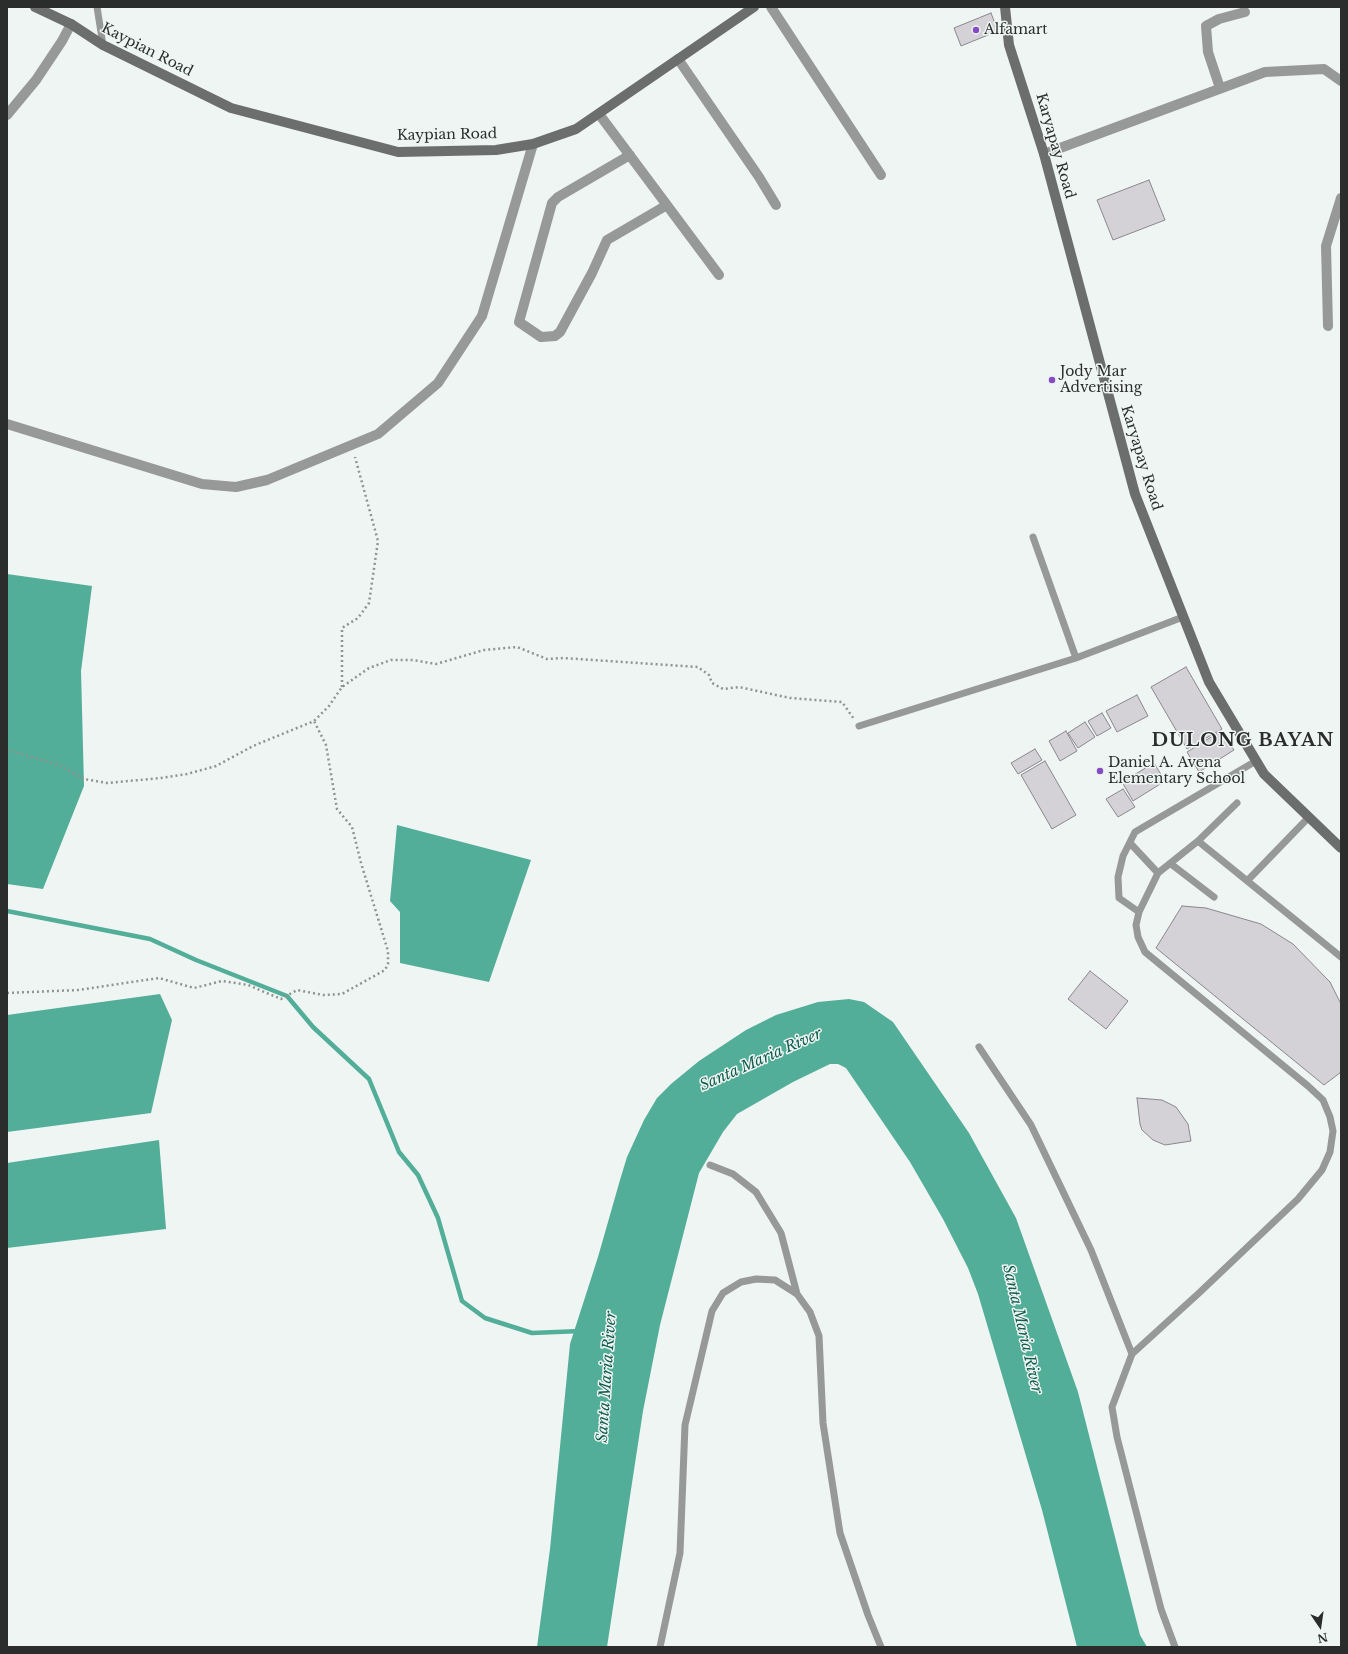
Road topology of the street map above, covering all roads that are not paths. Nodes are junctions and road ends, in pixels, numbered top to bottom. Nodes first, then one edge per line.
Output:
1 (35, 7) edge
2 (97, 7) edge
3 (754, 7) edge
4 (770, 7) edge
5 (1005, 7) edge
6 (1245, 12) dead end
7 (71, 24) junction
8 (103, 45) junction
9 (678, 59) junction
10 (1341, 81) edge
11 (1220, 88) junction
12 (599, 114) junction
13 (7, 115) edge
14 (533, 144) junction
15 (1044, 154) junction
16 (630, 155) junction
17 (881, 175) dead end
18 (1341, 198) edge
19 (667, 205) junction
20 (776, 205) dead end
21 (719, 275) dead end
22 (1328, 326) dead end
23 (7, 424) edge
24 (1033, 537) dead end
25 (1183, 617) junction
26 (1076, 658) junction
27 (858, 726) road end
28 (1256, 761) junction
29 (1237, 803) dead end
30 (1309, 817) junction
31 (1198, 842) junction
32 (1130, 843) junction
33 (1341, 848) edge
34 (1171, 864) junction
35 (1158, 873) junction
36 (1248, 880) junction
37 (1214, 897) dead end
38 (1139, 912) junction
39 (1341, 957) edge
40 (979, 1047) dead end
41 (710, 1165) dead end
42 (797, 1294) junction
43 (1132, 1354) junction
44 (660, 1647) edge
45 (881, 1647) edge
46 (1175, 1647) edge

1 - 7 main road, Kaypian Road
2 - 8 lane
3 - 9 main road, Kaypian Road
4 - 17 street
5 - 15 main road, Karyapay Road
6 - 11 street
7 - 8 main road, Kaypian Road
7 - 13 street
8 - 14 main road, Kaypian Road
9 - 12 main road, Kaypian Road
9 - 20 street
10 - 11 street
11 - 15 street
12 - 14 main road, Kaypian Road
12 - 16 street
14 - 23 street
15 - 25 main road, Karyapay Road
16 - 19 street
16 - 19 street
18 - 22 street
19 - 21 street
24 - 26 lane
25 - 26 lane
25 - 28 main road, Karyapay Road
26 - 27 lane
28 - 30 main road, Karyapay Road
28 - 32 lane
29 - 31 lane
30 - 33 main road, Karyapay Road
30 - 36 lane
31 - 34 lane
31 - 36 lane
32 - 35 lane
32 - 38 lane
34 - 35 lane
34 - 37 lane
35 - 38 lane
36 - 39 lane
38 - 43 lane
40 - 43 lane
41 - 42 lane
42 - 44 lane
42 - 45 lane
43 - 46 lane

